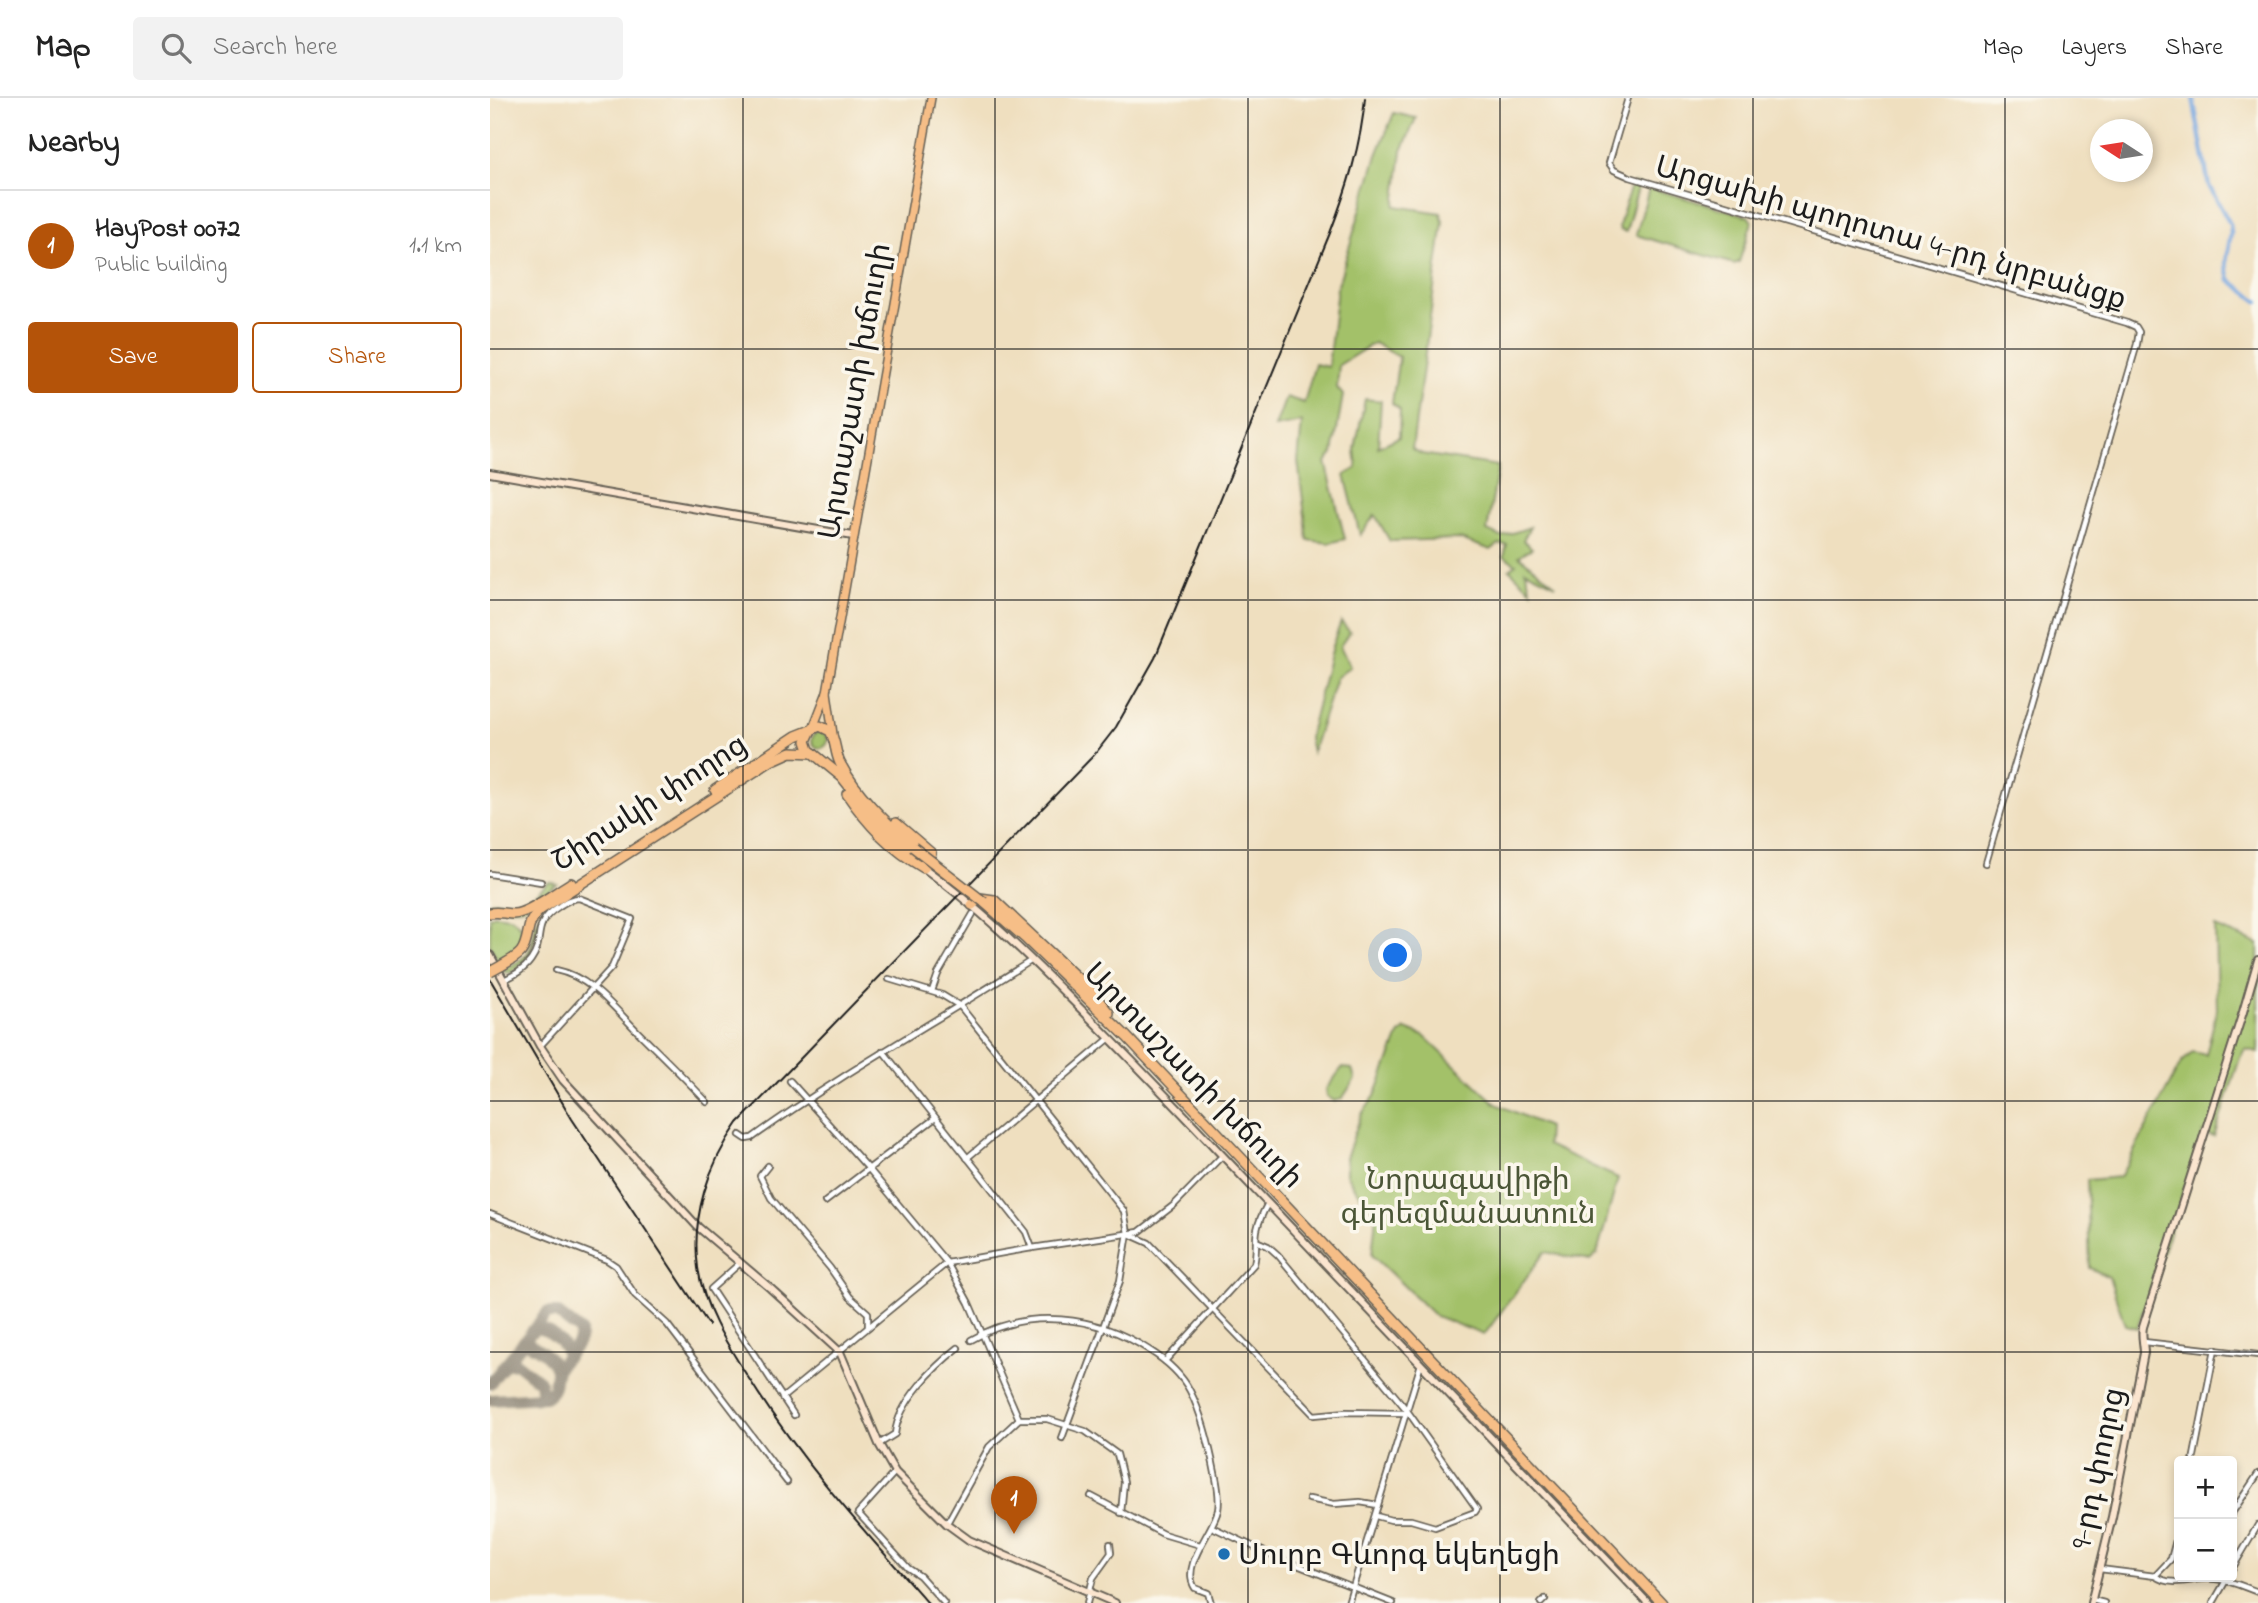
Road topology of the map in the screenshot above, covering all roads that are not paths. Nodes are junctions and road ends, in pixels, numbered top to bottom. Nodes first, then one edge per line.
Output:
1 (931, 98) edge
2 (1628, 98) edge
3 (490, 473) edge
4 (853, 536) junction
5 (827, 692) junction
6 (812, 729) junction
7 (833, 738) junction
8 (814, 753) junction
9 (829, 765) junction
10 (844, 769) junction
11 (912, 850) junction
12 (1986, 863) dead end
13 (924, 868) junction
14 (490, 874) edge
15 (541, 882) dead end
16 (978, 907) junction
17 (490, 913) edge
18 (513, 914) junction
19 (527, 933) junction
20 (490, 955) edge
21 (1032, 960) junction
22 (2258, 960) edge
23 (556, 970) dead end
24 (490, 972) edge
25 (889, 979) dead end
26 (504, 980) junction
27 (594, 988) junction
28 (932, 991) junction
29 (960, 1006) junction
30 (1110, 1038) junction
31 (540, 1046) junction
32 (883, 1051) junction
33 (790, 1081) dead end
34 (807, 1099) junction
35 (707, 1102) dead end
36 (1035, 1102) junction
37 (934, 1119) junction
38 (740, 1135) dead end
39 (1223, 1156) junction
40 (967, 1158) junction
41 (768, 1166) dead end
42 (868, 1168) junction
43 (825, 1202) dead end
44 (1268, 1203) junction
45 (490, 1214) edge
46 (1128, 1233) junction
47 (1256, 1241) junction
48 (1032, 1248) junction
49 (740, 1263) junction
50 (947, 1264) junction
51 (1213, 1309) junction
52 (1104, 1327) junction
53 (868, 1328) junction
54 (982, 1334) junction
55 (971, 1340) dead end
56 (2144, 1342) junction
57 (958, 1348) dead end
58 (2215, 1349) junction
59 (840, 1352) junction
60 (2258, 1355) edge
61 (1165, 1361) junction
62 (1421, 1364) junction
63 (782, 1398) junction
64 (1405, 1411) junction
65 (794, 1415) dead end
66 (1019, 1419) junction
67 (1068, 1425) junction
68 (1062, 1438) dead end
69 (879, 1444) junction
70 (2194, 1456) edge
71 (895, 1472) junction
72 (2258, 1474) edge
73 (787, 1482) dead end
74 (1091, 1496) dead end
75 (1309, 1499) dead end
76 (1378, 1505) junction
77 (2237, 1506) edge
78 (1121, 1513) junction
79 (1376, 1516) junction
80 (947, 1524) junction
81 (2258, 1525) edge
82 (1212, 1527) junction
83 (1110, 1544) dead end
84 (1200, 1545) junction
85 (2174, 1548) edge
86 (2237, 1561) edge
87 (2100, 1569) junction
88 (2155, 1576) junction
89 (2174, 1582) edge
90 (2225, 1582) edge
91 (2236, 1582) edge
92 (1353, 1589) junction
93 (1090, 1592) junction
94 (2258, 1592) edge
95 (2092, 1602) edge
96 (944, 1603) edge
97 (1087, 1603) edge
98 (1115, 1603) edge
99 (1212, 1603) edge
100 (1348, 1603) edge
101 (1394, 1603) edge
102 (1648, 1603) edge
103 (1655, 1603) edge
104 (1662, 1603) edge
105 (2104, 1603) edge
106 (2213, 1603) edge

1 - 4 main road, Արտաշատի խճուղի
2 - 12 street, Արցախի պողոտա 4-րդ նրբանցք
3 - 4 street
4 - 5 main road, Արտաշատի խճուղի
5 - 6 main road, Արտաշատի խճուղի
5 - 7 main road, Արտաշատի խճուղի
6 - 7 highway
6 - 8 highway, Արտաշատի խճուղի
6 - 18 highway, Շիրակի փողոց
7 - 8 highway
7 - 10 highway, Արտաշատի խճուղի
8 - 9 highway, Արտաշատի խճուղի
8 - 19 highway, Շիրակի փողոց
9 - 11 highway, Արտաշատի խճուղի
9 - 13 highway
10 - 11 highway, Արտաշատի խճուղի
10 - 13 highway
11 - 16 highway, Արտաշատի խճուղի, bridge
13 - 16 street
14 - 15 street
16 - 21 street, Արտաշատի խճուղի
16 - 28 street
16 - 103 highway, Արտաշատի խճուղի
16 - 104 highway, Արտաշատի խճուղի
17 - 18 highway, Շիրակի փողոց
18 - 19 highway
19 - 24 highway, Շիրակի փողոց, bridge
20 - 26 street
21 - 29 street
21 - 30 street, Արտաշատի խճուղի
22 - 56 street, 9-րդ փողոց
23 - 27 street
25 - 28 street
26 - 27 street
26 - 31 street
27 - 31 street
27 - 35 street
28 - 29 street
29 - 32 street
29 - 36 street
30 - 36 street
30 - 39 street, Արտաշատի խճուղի
31 - 49 street
32 - 34 street
32 - 37 street
33 - 34 street
34 - 38 street
34 - 42 street
36 - 40 street
36 - 46 street
37 - 40 street
37 - 42 street
39 - 44 street, Արտաշատի խճուղի
39 - 46 street
40 - 48 street
41 - 53 street
42 - 43 street
42 - 50 street
44 - 47 street
44 - 62 street, Արտաշատի խճուղի
45 - 73 street
46 - 48 street
46 - 51 street
46 - 52 street
47 - 51 street
47 - 64 street
48 - 50 street
49 - 59 street
49 - 63 street
50 - 53 street
50 - 54 street
51 - 61 street
51 - 64 street
52 - 54 street
52 - 61 street
52 - 67 street
53 - 59 street
54 - 55 street
54 - 66 street
56 - 58 street
56 - 87 street, 9-րդ փողոց
57 - 69 street
58 - 60 street
58 - 70 street
59 - 63 street
59 - 69 street
61 - 82 street
62 - 64 street
62 - 102 street, Արտաշատի խճուղի
63 - 65 street
64 - 76 street
64 - 79 street
66 - 67 street
66 - 80 street
67 - 68 street
67 - 78 street
69 - 71 street
71 - 80 street
71 - 96 street
72 - 77 street
74 - 78 street
75 - 76 street
76 - 79 street
78 - 84 street
79 - 92 street
80 - 93 street
81 - 86 street
82 - 84 street
82 - 92 street
83 - 93 street
84 - 99 street
85 - 88 street
87 - 88 street
87 - 95 street, 9-րդ փողոց
88 - 89 street
90 - 106 street
91 - 94 street
92 - 100 street
92 - 101 street
93 - 97 street
93 - 98 street
95 - 105 street

